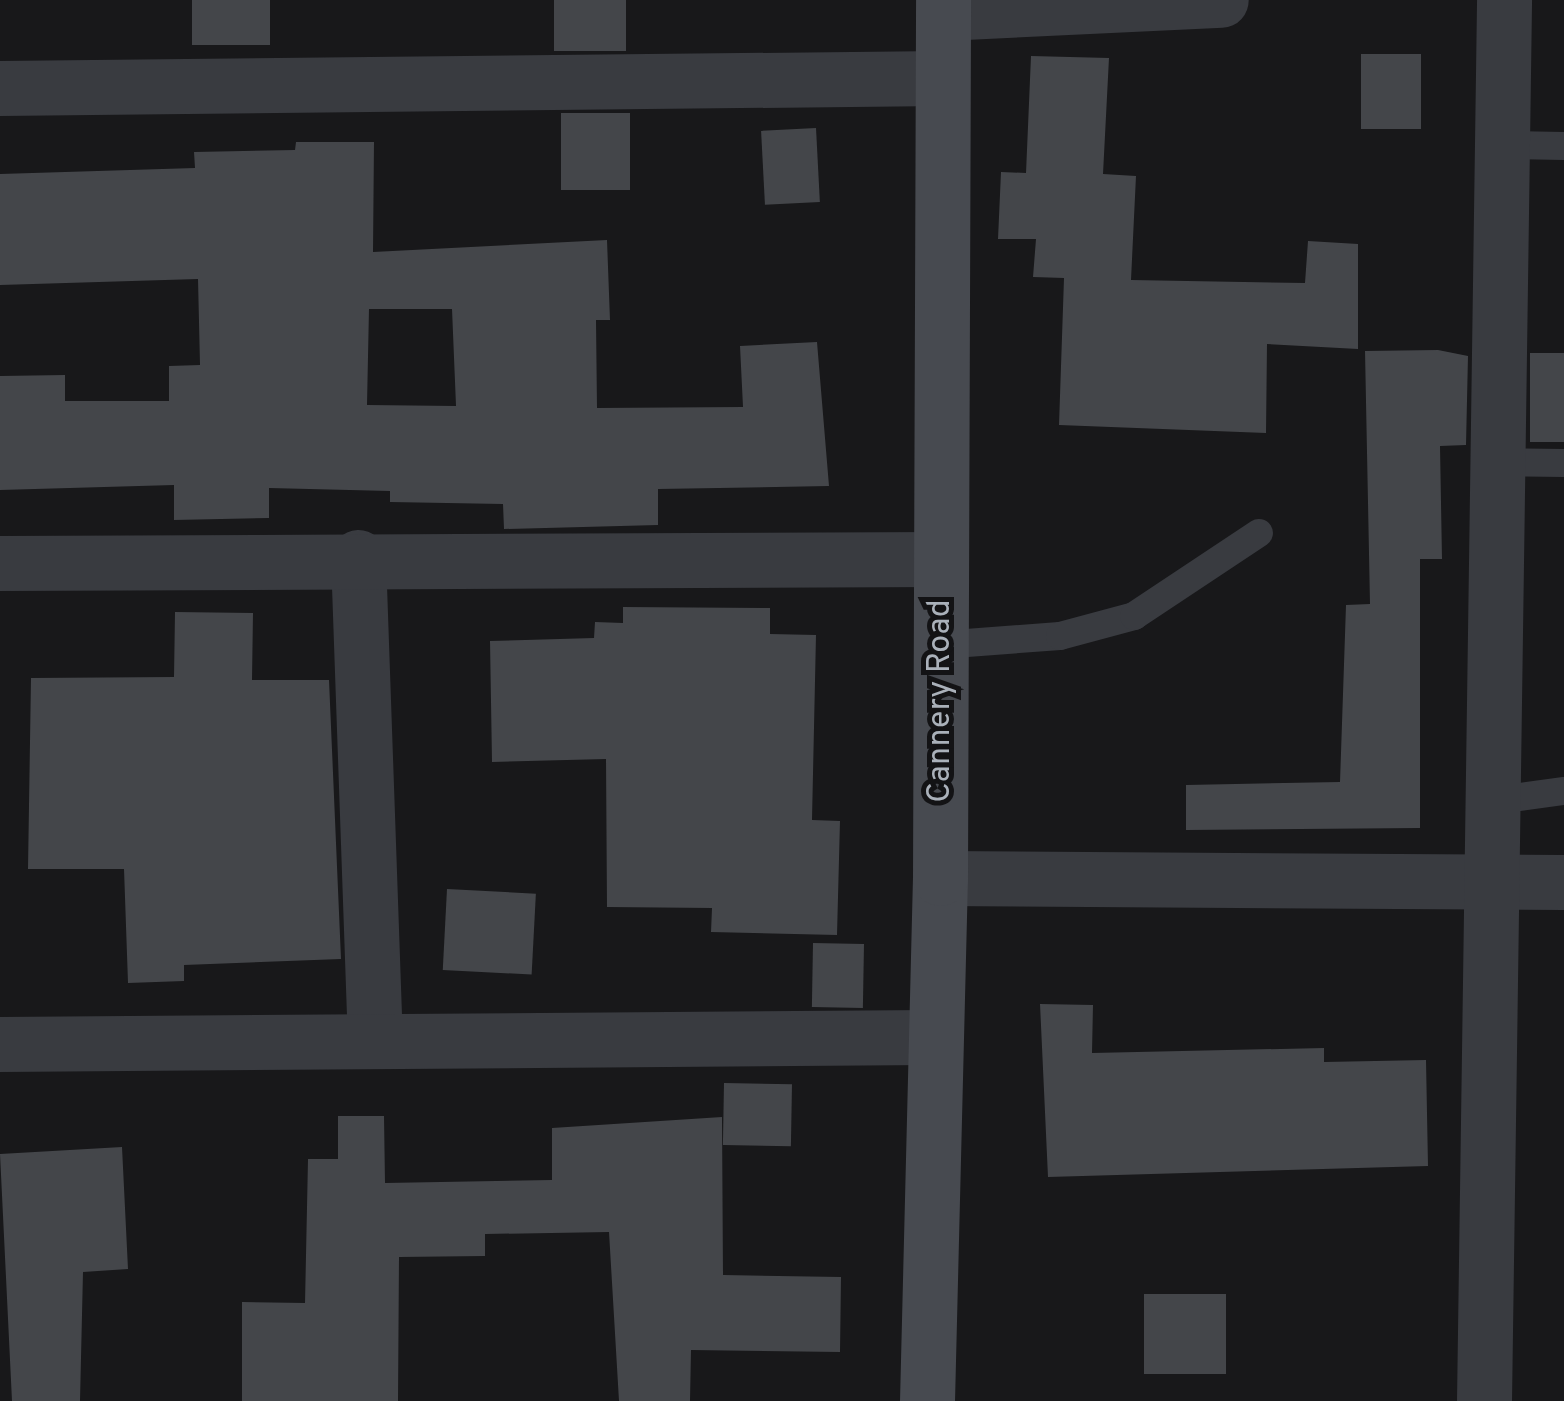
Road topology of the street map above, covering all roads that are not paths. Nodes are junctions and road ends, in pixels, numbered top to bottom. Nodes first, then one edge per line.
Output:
1 (1221, 0) edge
2 (1504, 0) edge
3 (943, 6) edge
4 (942, 78) junction
5 (0, 88) edge
6 (1502, 145) junction
7 (1564, 146) edge
8 (1496, 462) junction
9 (1564, 464) edge
10 (1259, 533) dead end
11 (358, 557) junction
12 (941, 560) junction
13 (0, 563) edge
14 (940, 644) junction
15 (1564, 791) edge
16 (1490, 801) junction
17 (940, 878) junction
18 (1564, 882) edge
19 (1489, 883) junction
20 (930, 1037) junction
21 (375, 1039) junction
22 (0, 1044) edge
23 (926, 1401) edge
24 (1484, 1401) edge

1 - 3 street
2 - 6 street
3 - 4 main road, Cannery Road
4 - 5 street
4 - 12 main road, Cannery Road
6 - 7 lane
6 - 8 street
8 - 9 lane
8 - 16 street
10 - 14 lane
11 - 12 street
11 - 13 street
11 - 21 street
12 - 14 main road, Cannery Road
14 - 17 main road, Cannery Road
15 - 16 lane
16 - 19 street
17 - 19 street
17 - 20 main road, Cannery Road
18 - 19 street
19 - 24 street
20 - 21 street
20 - 23 main road, Cannery Road
21 - 22 street

